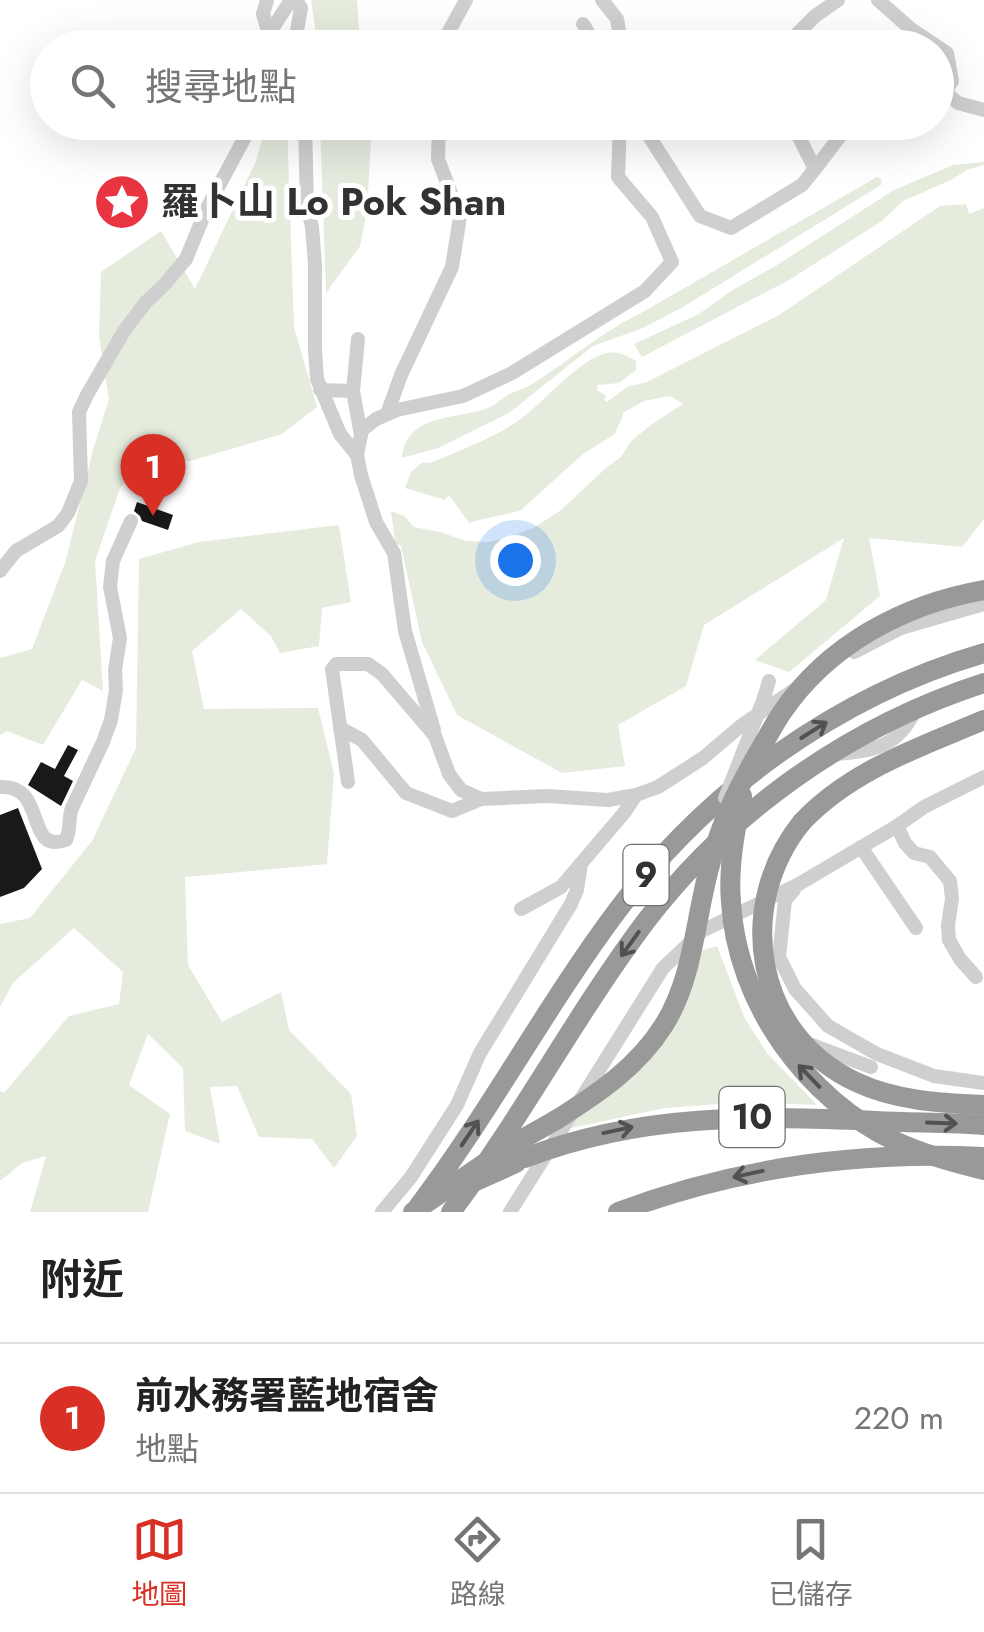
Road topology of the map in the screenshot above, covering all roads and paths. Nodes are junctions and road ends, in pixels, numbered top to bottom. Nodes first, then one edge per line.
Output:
1 (267, 0) edge
2 (294, 0) edge
3 (466, 0) edge
4 (602, 0) edge
5 (838, 0) edge
6 (878, 0) edge
7 (583, 24) dead end
8 (267, 30) edge
9 (270, 30) edge
10 (297, 30) edge
11 (450, 30) edge
12 (587, 30) edge
13 (620, 30) edge
14 (801, 30) edge
15 (911, 30) edge
16 (954, 100) edge
17 (984, 110) edge
18 (243, 140) edge
19 (305, 140) edge
20 (438, 140) edge
21 (619, 140) edge
22 (651, 140) edge
23 (800, 140) edge
24 (837, 140) edge
25 (815, 169) junction
26 (358, 338) dead end
27 (320, 390) junction
28 (353, 392) junction
29 (387, 414) junction
30 (361, 435) junction
31 (358, 455) junction
32 (132, 521) dead end
33 (0, 572) edge
34 (984, 590) edge
35 (984, 604) edge
36 (984, 653) edge
37 (769, 680) dead end
38 (984, 683) edge
39 (984, 720) edge
40 (340, 728) junction
41 (435, 736) junction
42 (746, 773) junction
43 (984, 776) edge
44 (348, 782) dead end
45 (0, 787) edge
46 (636, 795) junction
47 (481, 799) junction
48 (896, 826) junction
49 (861, 847) junction
50 (581, 864) junction
51 (709, 867) junction
52 (798, 884) junction
53 (521, 909) dead end
54 (915, 928) dead end
55 (976, 977) dead end
56 (802, 1041) junction
57 (871, 1068) dead end
58 (984, 1083) edge
59 (984, 1105) edge
60 (984, 1124) edge
61 (984, 1157) edge
62 (984, 1170) edge
63 (421, 1207) edge
64 (382, 1212) edge
65 (451, 1212) edge
66 (510, 1212) edge
67 (618, 1212) edge

1 - 8 street
2 - 9 street
2 - 10 street
3 - 11 street
4 - 13 street
5 - 14 street
6 - 15 street
7 - 12 street
16 - 17 street
18 - 33 street
19 - 27 street
20 - 29 street
21 - 29 street
22 - 25 street
23 - 25 street
24 - 25 street
26 - 28 street
27 - 28 street
27 - 31 street
28 - 30 street
29 - 30 street
30 - 31 street
31 - 41 street
32 - 45 street
34 - 42 highway, bridge
35 - 46 street
63 -> 36 highway, 9
37 - 51 street, bridge
38 -> 65 highway, 9
39 - 56 highway, bridge
40 - 41 street
40 - 44 street
40 - 47 street
41 - 47 street
42 - 51 highway, bridge
62 -> 42 highway, bridge
43 - 48 street
46 - 47 street
46 - 50 street
48 - 49 street
48 - 55 street
49 - 52 street
49 - 54 street
50 - 53 street
50 - 64 street
51 - 63 highway, bridge
52 - 58 street
52 - 66 street
56 - 57 street
56 - 59 highway, bridge
63 -> 60 highway, 10, bridge
61 -> 67 highway, 10, bridge

